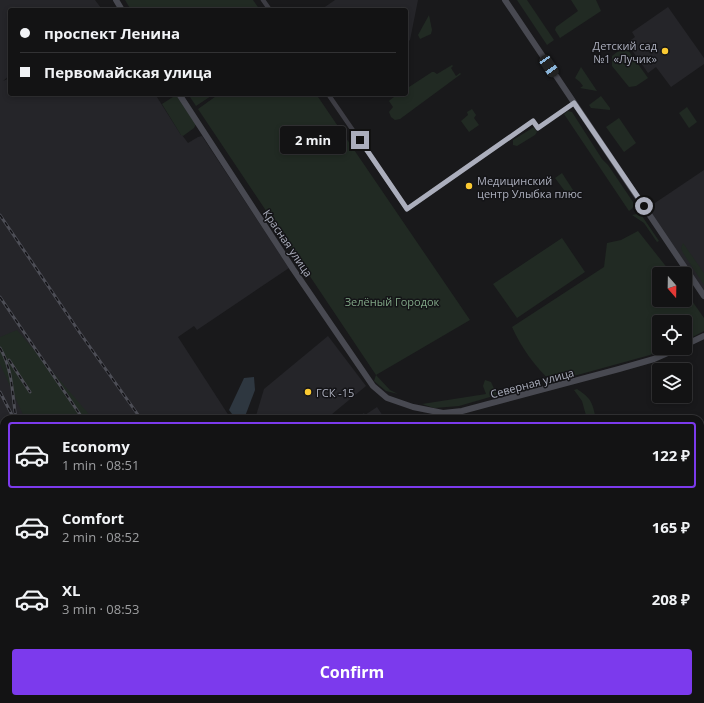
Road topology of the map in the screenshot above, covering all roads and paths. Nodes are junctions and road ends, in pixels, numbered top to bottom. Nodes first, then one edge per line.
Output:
1 (505, 0) edge
2 (180, 96) edge
3 (329, 96) edge
4 (574, 103) junction
5 (704, 296) edge
6 (704, 336) edge
7 (692, 342) edge
8 (663, 355) edge
9 (387, 398) joint

1 - 4 main road
2 - 9 main road, Красная улица
3 - 4 street
4 - 5 main road
6 - 7 main road
8 - 9 main road, Северная улица

